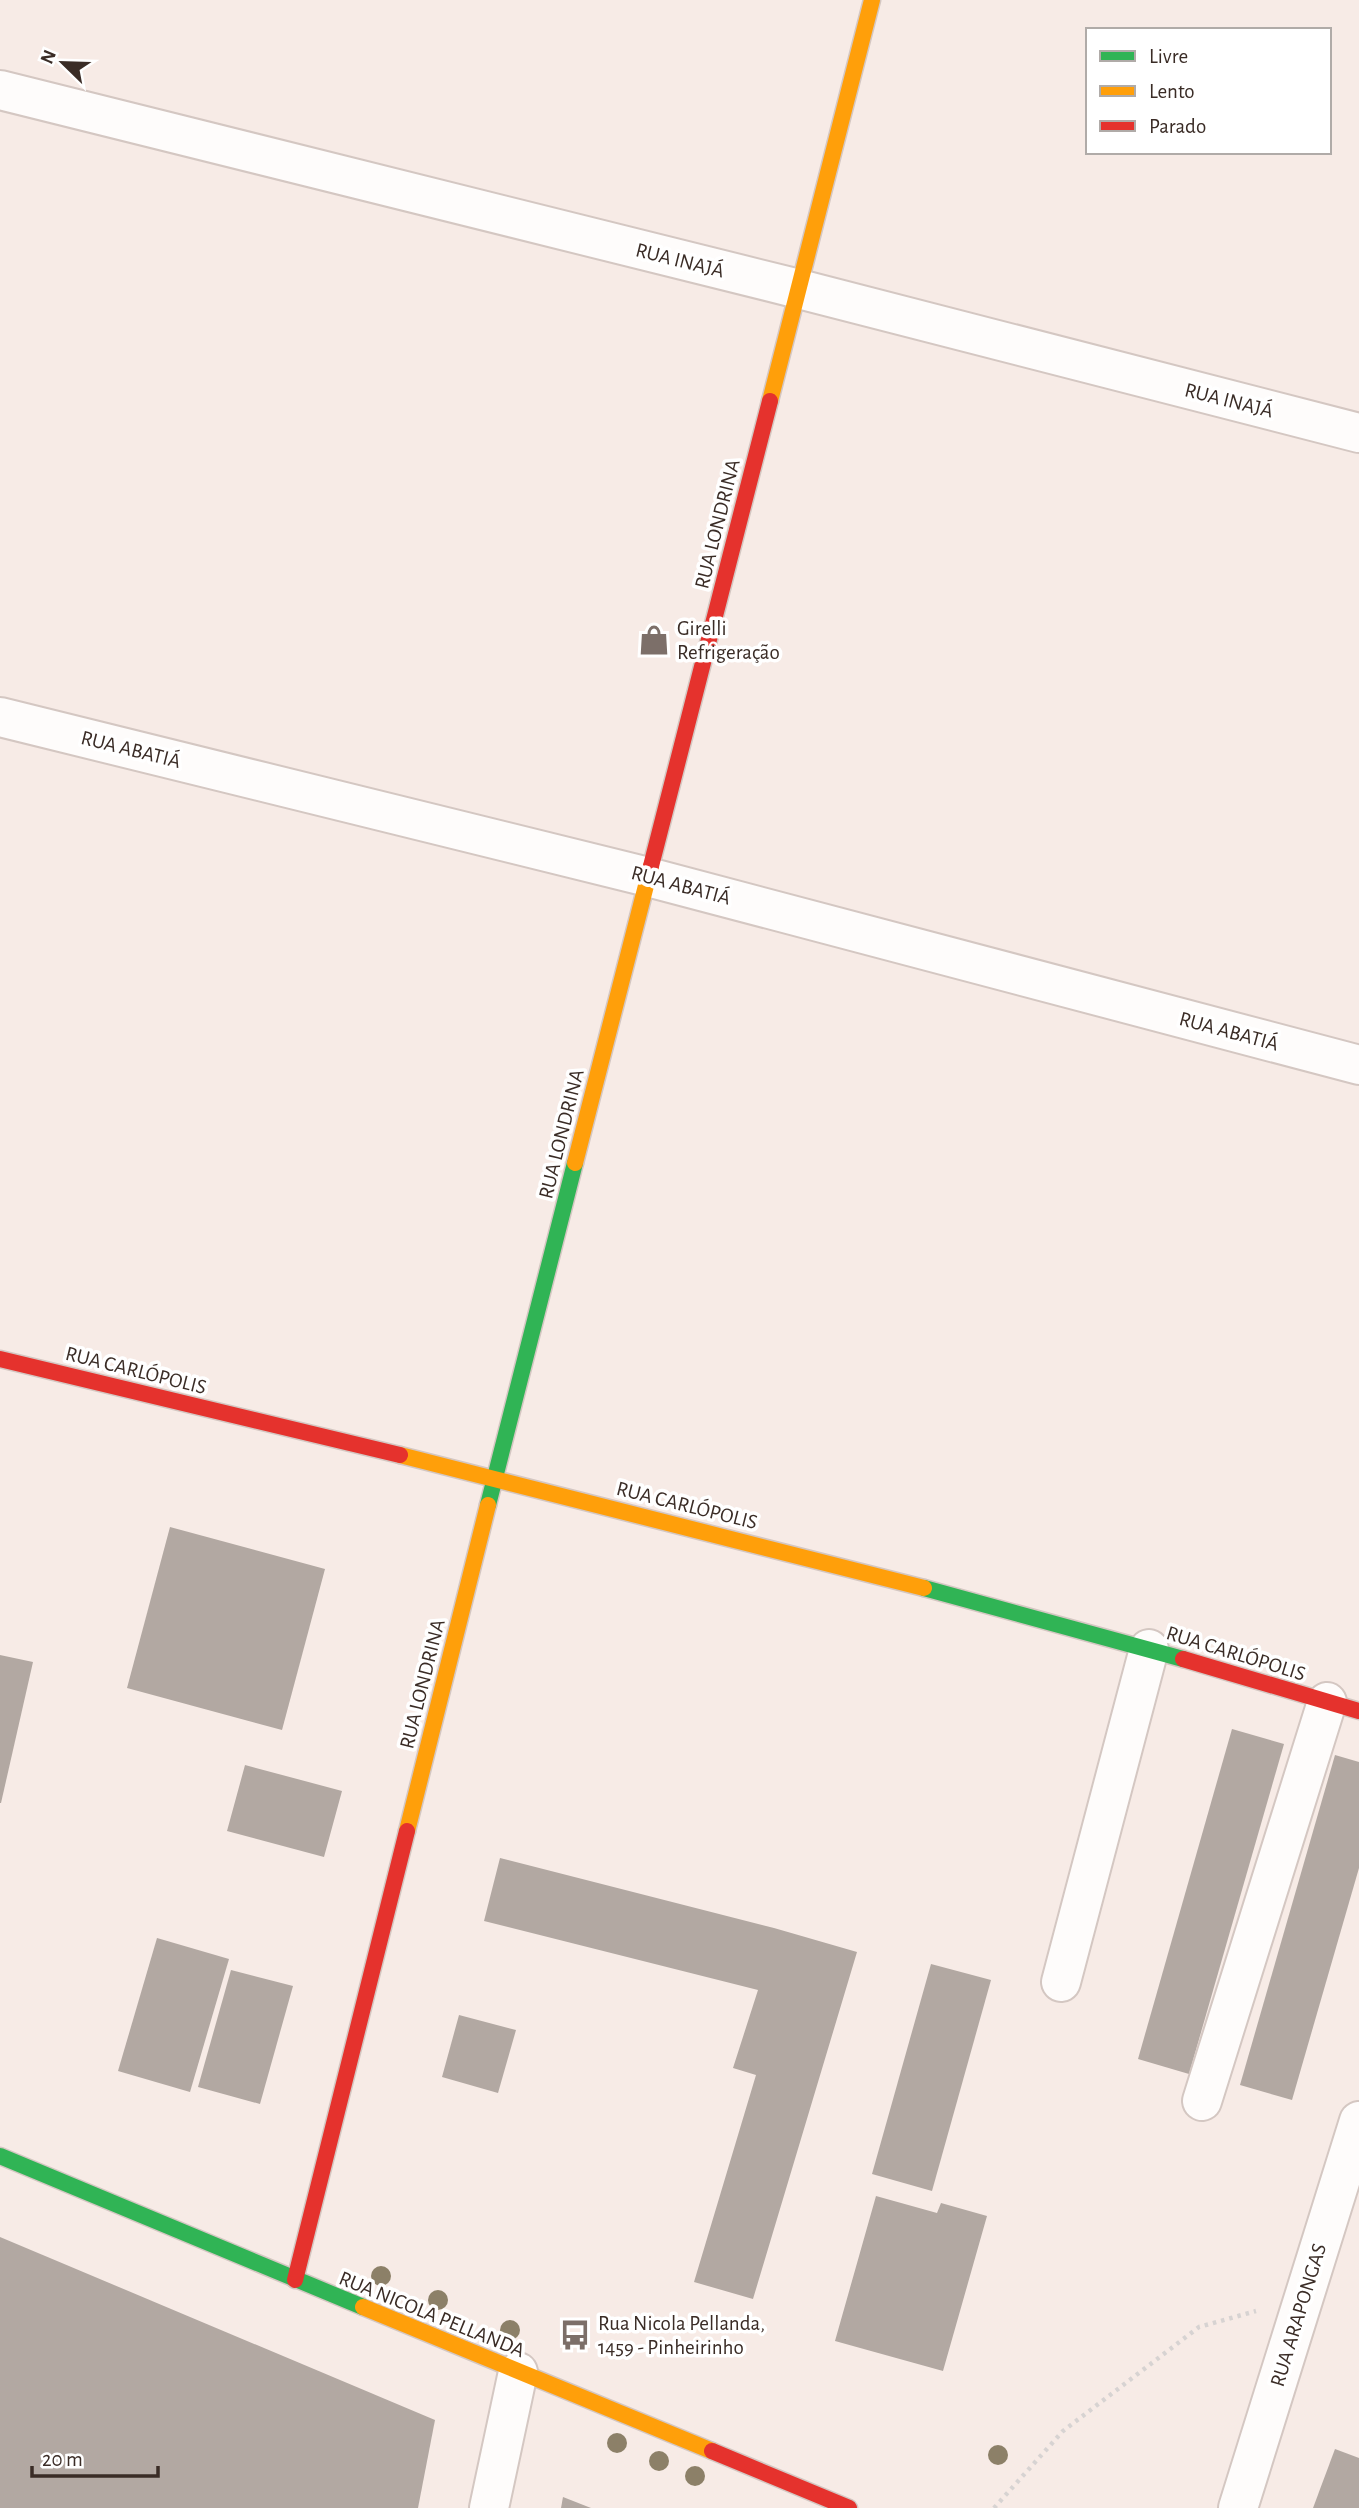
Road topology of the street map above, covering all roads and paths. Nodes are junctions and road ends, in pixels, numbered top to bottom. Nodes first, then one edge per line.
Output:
1 (872, 0) edge
2 (0, 90) edge
3 (799, 289) junction
4 (1359, 433) edge
5 (0, 717) edge
6 (648, 877) junction
7 (1359, 1065) edge
8 (0, 1359) edge
9 (495, 1478) junction
10 (1149, 1649) junction
11 (1343, 1707) edge
12 (1061, 1982) dead end
13 (1202, 2101) dead end
14 (1359, 2121) edge
15 (0, 2156) edge
16 (295, 2280) junction
17 (1304, 2297) junction
18 (518, 2372) junction
19 (489, 2508) edge
20 (849, 2508) edge
21 (994, 2508) edge
22 (1238, 2508) edge

1 - 3 street, RUA LONDRINA
2 - 3 street, RUA INAJÁ
3 - 4 street, RUA INAJÁ
3 - 6 street, RUA LONDRINA
5 - 6 street, RUA ABATIÁ
6 - 7 street, RUA ABATIÁ
6 - 9 street, RUA LONDRINA
8 - 9 street, RUA CARLÓPOLIS
9 - 10 street, RUA CARLÓPOLIS
9 - 16 street, RUA LONDRINA
10 - 11 street, RUA CARLÓPOLIS
10 - 12 street
11 - 13 street
14 - 17 street, RUA ARAPONGAS
15 - 16 street, RUA NICOLA PELLANDA
16 - 18 street, RUA NICOLA PELLANDA
17 - 21 path
17 - 22 street, RUA ARAPONGAS
18 - 19 street
18 - 20 street, RUA NICOLA PELLANDA

